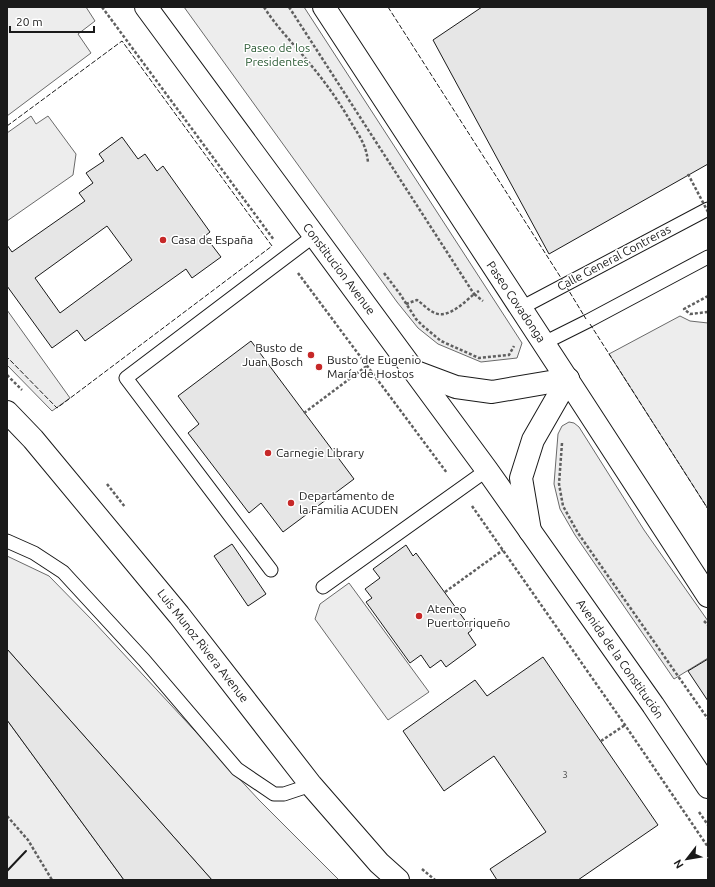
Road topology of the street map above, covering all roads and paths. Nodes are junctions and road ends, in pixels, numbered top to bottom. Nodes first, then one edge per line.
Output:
1 (102, 7) edge
2 (146, 7) edge
3 (264, 7) edge
4 (289, 7) edge
5 (324, 7) edge
6 (368, 163) dead end
7 (688, 174) dead end
8 (708, 209) edge
9 (708, 212) edge
10 (315, 235) junction
11 (286, 257) junction
12 (708, 257) edge
13 (384, 273) dead end
14 (500, 279) junction
15 (474, 294) junction
16 (708, 296) edge
17 (487, 303) dead end
18 (406, 304) junction
19 (521, 308) junction
20 (708, 312) edge
21 (544, 343) junction
22 (514, 345) dead end
23 (368, 365) junction
24 (416, 372) junction
25 (568, 379) junction
26 (7, 412) edge
27 (304, 413) dead end
28 (562, 437) dead end
29 (487, 470) junction
30 (460, 490) junction
31 (530, 531) junction
32 (7, 541) edge
33 (504, 550) junction
34 (271, 570) dead end
35 (323, 587) dead end
36 (445, 592) dead end
37 (708, 596) edge
38 (704, 620) dead end
39 (708, 625) edge
40 (708, 720) edge
41 (625, 724) junction
42 (600, 741) dead end
43 (311, 785) junction
44 (708, 787) edge
45 (7, 816) edge
46 (708, 847) edge
47 (52, 880) edge
48 (398, 880) edge

1 - 11 path
2 - 10 main road, Constitucion Avenue
3 - 6 path
4 - 15 path
5 - 14 main road, Paseo Covadonga
7 - 9 path, bridge
8 - 19 lane, Calle General Contreras
10 - 11 lane
10 - 24 main road, Constitucion Avenue
11 - 23 path
11 - 34 lane
12 - 21 lane
13 - 18 path
14 - 15 path
14 - 19 main road, Paseo Covadonga
15 - 17 path
15 - 18 path
16 - 20 path
18 - 22 path
19 - 21 main road, Paseo Covadonga
21 - 25 main road, Paseo Covadonga
23 - 27 path
23 - 30 path
24 - 25 main road
24 - 29 main road, Constitucion Avenue
25 - 31 main road
25 - 37 main road, Paseo Covadonga
26 - 43 main road, Luis Munoz Rivera Avenue
28 - 40 path
29 - 30 lane
29 - 31 main road, Constitucion Avenue
30 - 33 path
30 - 35 lane
31 - 44 main road, Avenida de la Constitución
32 - 43 lane
33 - 36 path
33 - 41 path
38 - 39 path
41 - 42 path
41 - 46 path
43 - 48 main road, Luis Munoz Rivera Avenue
45 - 47 path

